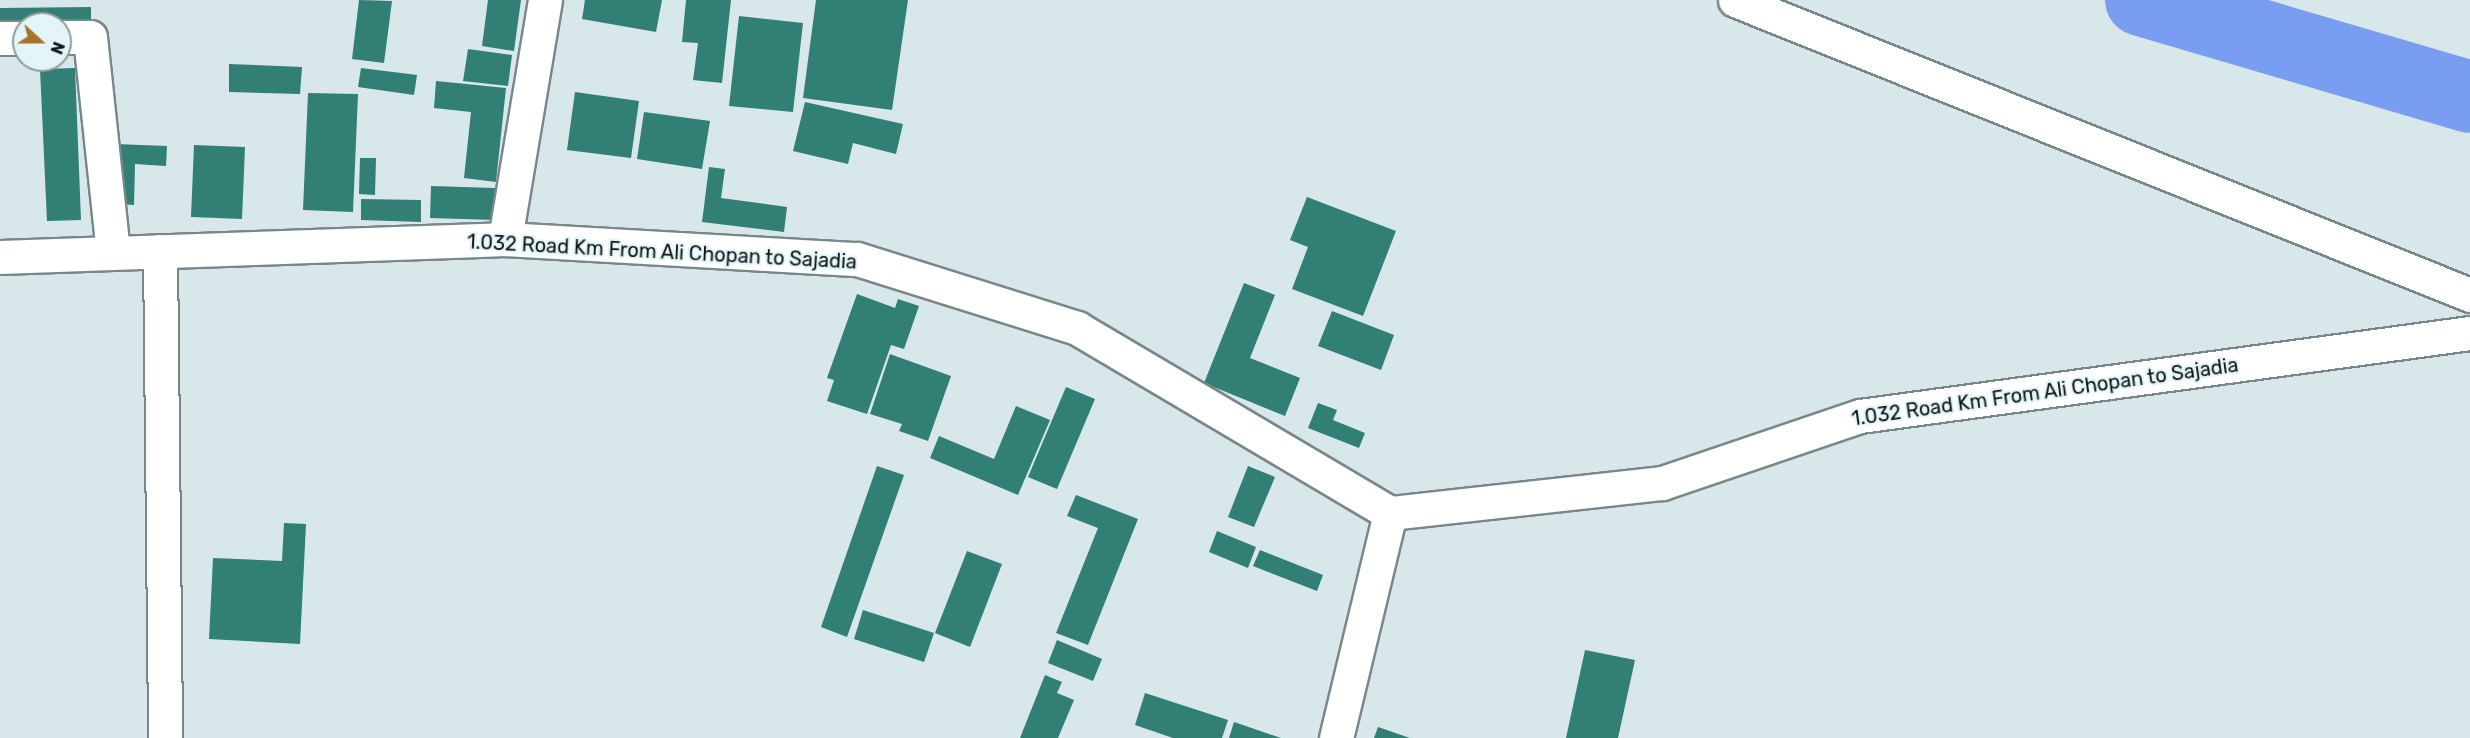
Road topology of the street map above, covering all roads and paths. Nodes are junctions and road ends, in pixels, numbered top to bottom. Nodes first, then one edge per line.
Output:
1 (545, 0) edge
2 (1735, 0) edge
3 (72, 37) edge
4 (505, 239) junction
5 (160, 251) junction
6 (113, 252) junction
7 (0, 257) edge
8 (2470, 295) edge
9 (2470, 333) edge
10 (1390, 513) junction
11 (165, 738) edge
12 (1336, 738) edge

1 - 4 street
2 - 8 street
3 - 6 street
4 - 5 street, 1.032 Road Km From Ali Chopan to Sajadia
4 - 10 street, 1.032 Road Km From Ali Chopan to Sajadia
5 - 6 street, 1.032 Road Km From Ali Chopan to Sajadia
5 - 11 street
6 - 7 street, 1.032 Road Km From Ali Chopan to Sajadia
9 - 10 street, 1.032 Road Km From Ali Chopan to Sajadia
10 - 12 street

